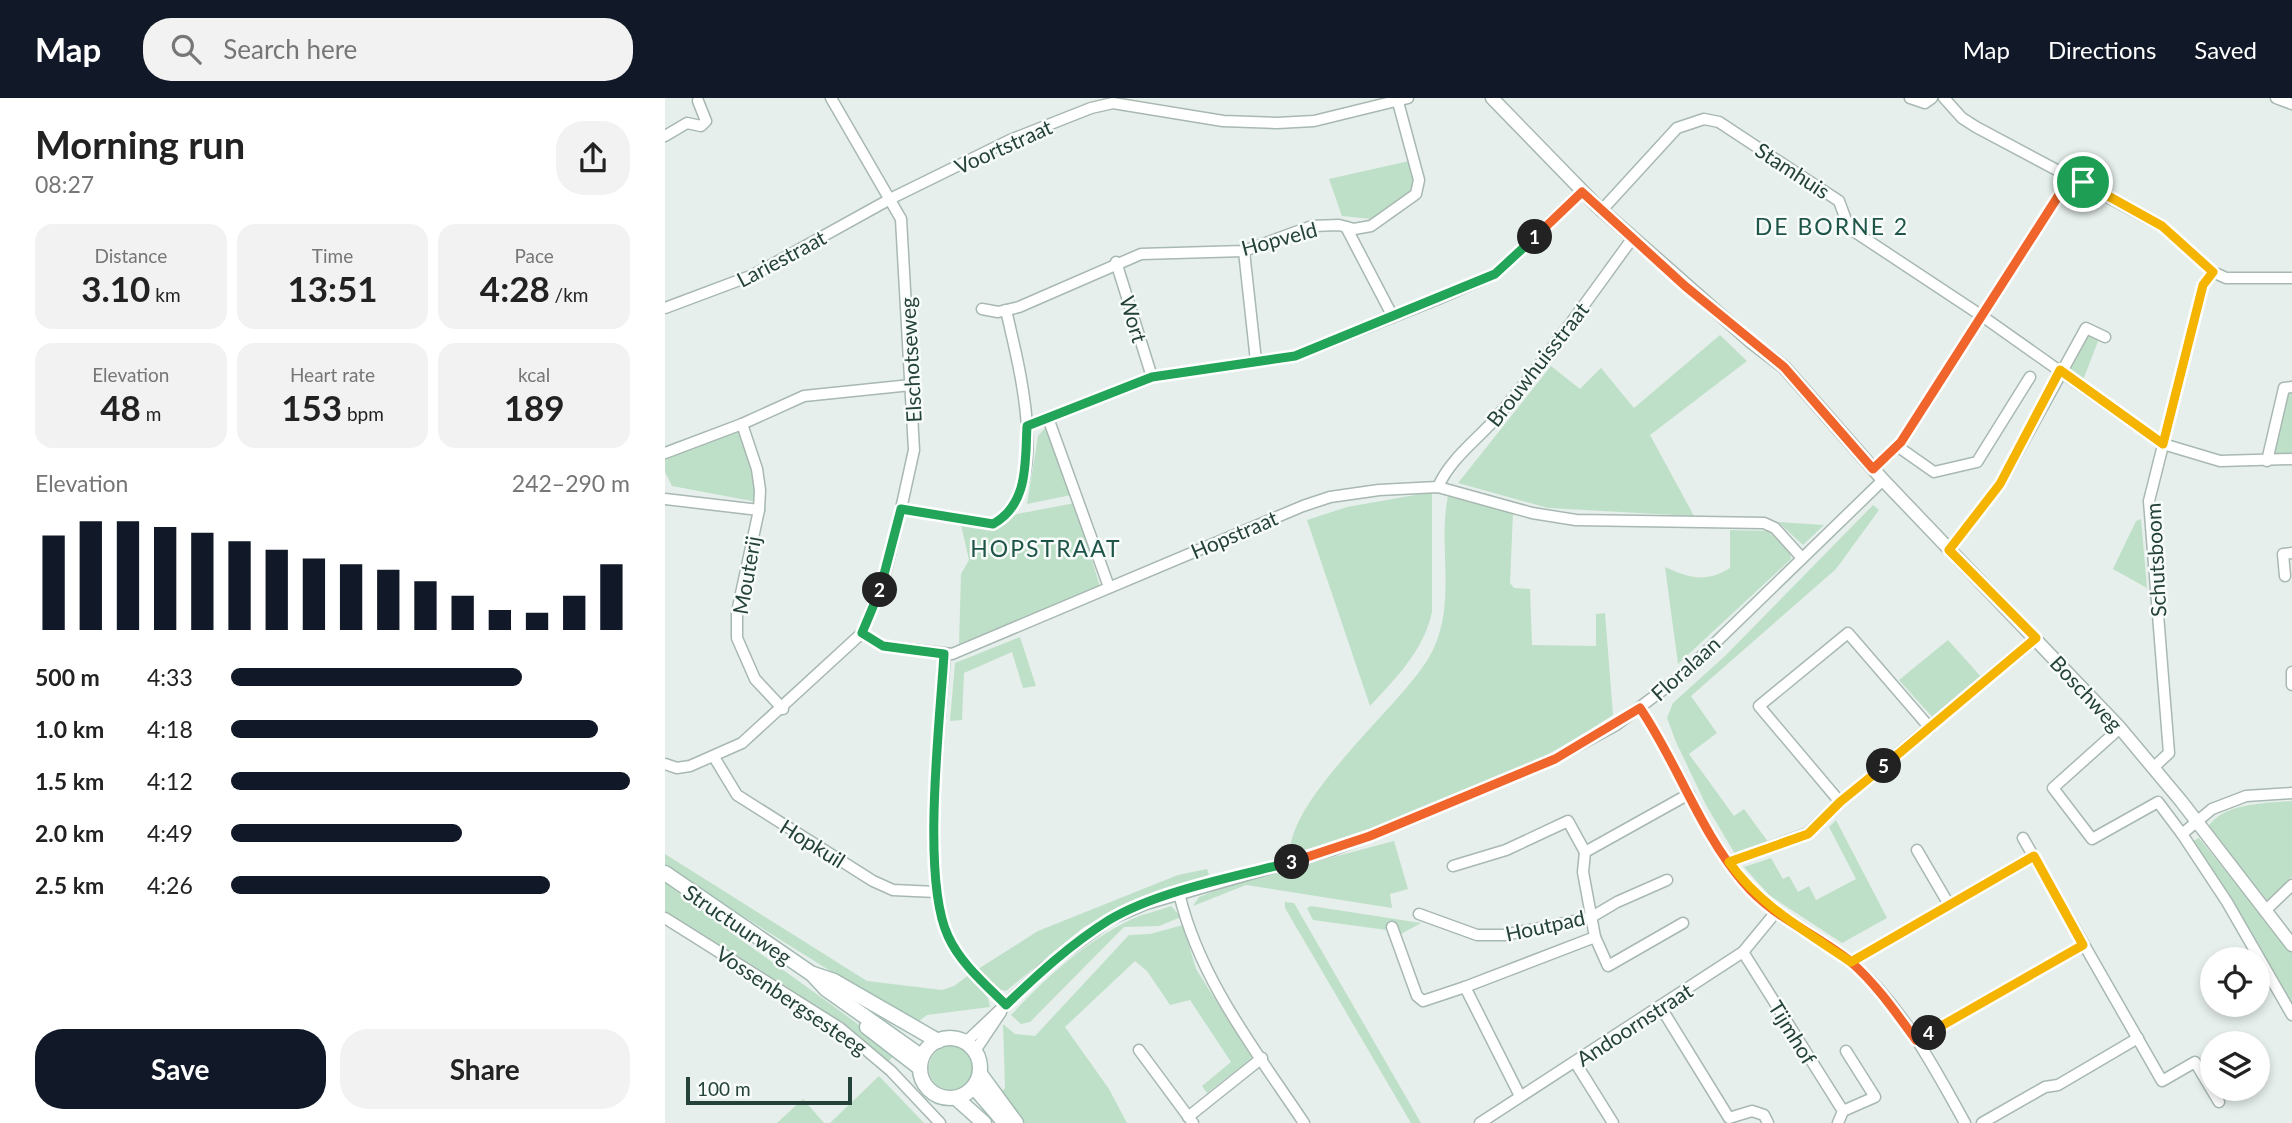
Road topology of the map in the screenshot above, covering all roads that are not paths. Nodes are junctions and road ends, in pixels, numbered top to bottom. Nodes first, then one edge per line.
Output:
1 (831, 98) edge
2 (1492, 98) edge
3 (1910, 98) edge
4 (1932, 98) edge
5 (1944, 98) edge
6 (2276, 98) edge
7 (1113, 100) edge
8 (1403, 100) edge
9 (698, 101) dead end
10 (2292, 104) edge
11 (665, 136) edge
12 (2071, 176) junction
13 (1582, 192) junction
14 (892, 198) junction
15 (1601, 211) junction
16 (1346, 227) junction
17 (1632, 239) junction
18 (1244, 251) junction
19 (1116, 262) junction
20 (2213, 272) junction
21 (2292, 278) edge
22 (665, 308) edge
23 (982, 309) dead end
24 (1006, 310) junction
25 (1982, 316) junction
26 (1393, 317) junction
27 (2105, 337) dead end
28 (1256, 361) junction
29 (2060, 370) junction
30 (1152, 377) junction
31 (2031, 377) dead end
32 (911, 385) junction
33 (2292, 387) edge
34 (1048, 418) junction
35 (742, 424) junction
36 (1027, 426) junction
37 (2163, 444) junction
38 (1897, 446) junction
39 (665, 453) edge
40 (2292, 459) edge
41 (2267, 461) junction
42 (1873, 469) junction
43 (1883, 480) junction
44 (1438, 487) junction
45 (665, 499) edge
46 (901, 509) junction
47 (759, 510) junction
48 (1949, 550) junction
49 (2292, 553) edge
50 (1802, 558) junction
51 (2284, 576) dead end
52 (1109, 587) junction
53 (862, 633) junction
54 (2036, 638) junction
55 (944, 654) junction
56 (2292, 671) edge
57 (2292, 685) edge
58 (1640, 708) junction
59 (783, 709) junction
60 (1930, 728) junction
61 (2120, 728) junction
62 (713, 757) junction
63 (665, 764) edge
64 (2153, 768) junction
65 (2292, 793) edge
66 (1689, 794) junction
67 (1840, 802) junction
68 (2196, 824) junction
69 (2182, 834) junction
70 (2023, 838) dead end
71 (1917, 850) dead end
72 (1585, 852) junction
73 (2034, 856) junction
74 (1729, 862) junction
75 (1453, 866) dead end
76 (665, 873) edge
77 (1667, 880) dead end
78 (2292, 885) edge
79 (936, 892) junction
80 (1179, 893) junction
81 (1948, 904) junction
82 (2266, 909) junction
83 (1776, 912) junction
84 (1419, 914) dead end
85 (665, 918) edge
86 (1590, 918) junction
87 (1683, 923) dead end
88 (1392, 927) dead end
89 (1595, 937) junction
90 (2083, 945) junction
91 (2292, 945) edge
92 (1743, 952) junction
93 (1851, 962) junction
94 (812, 974) junction
95 (1465, 987) junction
96 (1660, 1006) junction
97 (1004, 1009) junction
98 (2292, 1015) edge
99 (2138, 1038) junction
100 (1916, 1040) junction
101 (938, 1041) junction
102 (970, 1046) junction
103 (1139, 1050) dead end
104 (1846, 1051) dead end
105 (1262, 1058) junction
106 (1575, 1062) junction
107 (921, 1063) junction
108 (2200, 1070) edge
109 (977, 1080) junction
110 (1520, 1096) junction
111 (956, 1098) junction
112 (1843, 1111) junction
113 (1191, 1120) edge
114 (1730, 1120) edge
115 (1488, 1121) edge
116 (940, 1123) edge
117 (984, 1123) edge
118 (1005, 1123) edge
119 (1016, 1123) edge
120 (1304, 1123) edge
121 (1613, 1123) edge
122 (1768, 1123) edge
123 (1837, 1123) edge
124 (1965, 1123) edge
125 (1982, 1123) edge

1 - 14 street, Elschotseweg
2 - 13 street, Boschweg
3 - 4 street
5 - 12 street
6 - 10 street
7 - 8 street, Voortstraat
7 - 14 street, Voortstraat
8 - 16 street, Hopveld
9 - 11 street
12 - 20 street
12 - 25 street
13 - 15 street, Boschweg
13 - 26 street
14 - 22 street, Lariestraat
14 - 32 street, Elschotseweg
15 - 17 street, Boschweg
15 - 25 street, Stamhuis
16 - 18 street, Hopveld
16 - 26 street
17 - 42 street, Boschweg
17 - 44 street, Brouwhuisstraat
18 - 19 street, Hopveld
18 - 28 street
19 - 24 street, Hopveld
19 - 30 street, Wort
20 - 21 street
20 - 37 street, Schutsboom
23 - 24 street, Hopveld
24 - 36 street
25 - 29 street, Stamhuis
25 - 38 street
26 - 28 street
27 - 29 street
28 - 30 street
29 - 37 street, Stamhuis
29 - 48 street
30 - 34 street
31 - 38 street
32 - 35 street
32 - 46 street, Elschotseweg
33 - 41 street
34 - 36 street
34 - 52 street
35 - 39 street
35 - 47 street, Mouterij
36 - 46 street
37 - 41 street, Stamhuis
37 - 64 street, Schutsboom
38 - 42 street
40 - 41 street, Stamhuis
42 - 43 street, Boschweg
43 - 48 street, Boschweg
43 - 50 street, Floralaan
44 - 50 street, Hopstraat
44 - 52 street, Hopstraat
45 - 47 street, Mouterij
46 - 53 street, Elschotseweg
47 - 59 street, Mouterij
48 - 54 street, Boschweg
49 - 51 street
50 - 58 street, Floralaan
52 - 55 street, Hopstraat
53 - 55 street, Hopstraat
53 - 59 street
54 - 60 street
54 - 61 street, Boschweg
55 - 79 street
56 - 57 street
58 - 66 street
58 - 80 street, Floralaan
59 - 62 street
60 - 67 street
60 - 67 street
61 - 64 street, Boschweg
61 - 69 street
62 - 63 street
62 - 79 street, Hopkuil
64 - 68 street, Boschweg
65 - 68 street
66 - 72 street
66 - 74 street
67 - 74 street
68 - 69 street
68 - 82 street, Boschweg
69 - 98 street
70 - 73 street
71 - 81 street
72 - 75 street
72 - 86 street
73 - 81 street
73 - 90 street
74 - 83 street
76 - 94 main road, Structuurweg
77 - 86 street, Houtpad
78 - 82 street
79 - 97 street
80 - 97 street, Floralaan
80 - 105 street
81 - 93 street
82 - 91 street, Boschweg
83 - 92 street, Andoornstraat
83 - 93 street
84 - 86 street, Houtpad
85 - 116 street, Vossenbergsesteeg
86 - 89 street
87 - 89 street
88 - 95 street
89 - 95 street
90 - 99 street
90 - 100 street
92 - 96 street, Andoornstraat
92 - 112 street, Tijmhof
93 - 100 street
94 - 101 main road, Structuurweg
94 - 107 main road, Structuurweg
95 - 110 street
96 - 106 street, Andoornstraat
96 - 114 street
97 - 102 street, Floralaan
99 - 108 street
99 - 125 street
100 - 124 street
101 - 102 main road
101 - 107 main road
102 - 109 main road
103 - 113 street
104 - 112 street, Tijmhof
105 - 113 street
105 - 120 street
106 - 110 street, Andoornstraat
106 - 121 street
107 - 111 main road
109 - 111 main road
109 - 118 main road
109 - 119 main road
110 - 115 street, Andoornstraat
111 - 117 main road
112 - 123 street
114 - 122 street

